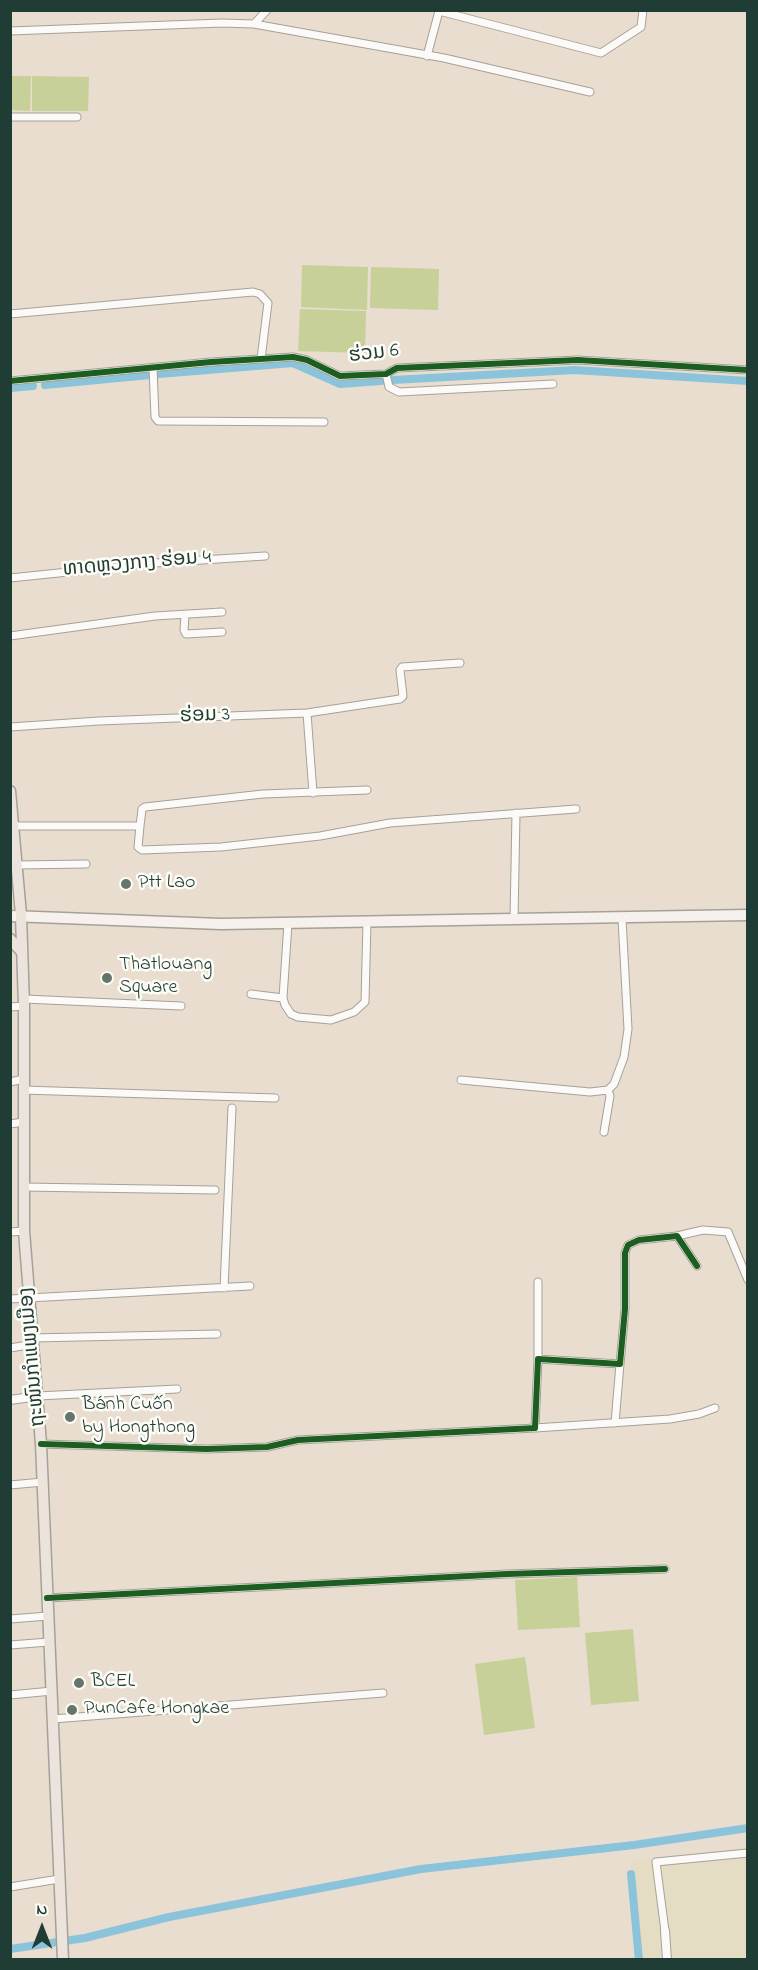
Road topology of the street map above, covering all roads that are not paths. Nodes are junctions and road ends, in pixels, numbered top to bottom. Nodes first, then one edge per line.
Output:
1 (267, 10) edge
2 (643, 10) edge
3 (439, 11) edge
4 (254, 24) junction
5 (10, 31) edge
6 (428, 56) junction
7 (590, 92) dead end
8 (10, 117) edge
9 (77, 117) dead end
10 (10, 314) edge
11 (261, 359) junction
12 (153, 368) junction
13 (747, 370) edge
14 (386, 374) junction
15 (10, 381) edge
16 (553, 384) dead end
17 (324, 422) dead end
18 (265, 556) dead end
19 (10, 578) edge
20 (222, 612) dead end
21 (185, 615) junction
22 (222, 632) dead end
23 (10, 636) edge
24 (460, 663) dead end
25 (307, 713) junction
26 (10, 728) edge
27 (367, 790) dead end
28 (10, 791) edge
29 (313, 793) junction
30 (576, 809) dead end
31 (516, 813) junction
32 (13, 826) junction
33 (140, 826) junction
34 (86, 864) dead end
35 (16, 865) junction
36 (747, 915) edge
37 (16, 916) edge
38 (622, 919) junction
39 (514, 920) junction
40 (368, 922) junction
41 (288, 923) junction
42 (10, 939) edge
43 (22, 952) junction
44 (250, 994) dead end
45 (283, 998) junction
46 (24, 1002) junction
47 (181, 1006) dead end
48 (10, 1007) edge
49 (461, 1080) dead end
50 (10, 1082) edge
51 (24, 1085) junction
52 (608, 1090) junction
53 (275, 1098) dead end
54 (232, 1108) dead end
55 (23, 1122) junction
56 (10, 1124) edge
57 (604, 1132) dead end
58 (22, 1187) junction
59 (215, 1190) dead end
60 (24, 1231) junction
61 (10, 1232) edge
62 (677, 1236) junction
63 (697, 1266) dead end
64 (747, 1280) edge
65 (538, 1282) dead end
66 (250, 1286) dead end
67 (224, 1288) junction
68 (30, 1297) junction
69 (10, 1299) edge
70 (217, 1334) dead end
71 (34, 1341) junction
72 (10, 1348) edge
73 (538, 1359) junction
74 (620, 1364) junction
75 (177, 1389) dead end
76 (38, 1396) junction
77 (10, 1400) edge
78 (715, 1408) dead end
79 (615, 1423) junction
80 (535, 1428) junction
81 (41, 1444) junction
82 (43, 1482) junction
83 (10, 1485) edge
84 (665, 1569) dead end
85 (47, 1598) junction
86 (48, 1616) junction
87 (10, 1619) edge
88 (49, 1642) junction
89 (10, 1645) edge
90 (52, 1691) junction
91 (383, 1693) dead end
92 (10, 1695) edge
93 (53, 1719) junction
94 (747, 1853) edge
95 (59, 1879) junction
96 (10, 1887) edge
97 (665, 1931) joint
98 (62, 1957) edge
99 (668, 1959) edge

1 - 4 street
2 - 3 street
3 - 6 street
4 - 5 street
4 - 6 street
6 - 7 street
8 - 9 street
10 - 11 street
11 - 12 street, ຮ່ວມ 6
11 - 14 street, ຮ່ວມ 6
12 - 15 street, ຮ່ວມ 6
12 - 17 street
13 - 14 street, ຮ່ວມ 6
14 - 16 street
18 - 19 street, ທາດຫຼວງກາງ ຮ່ອມ 4
20 - 21 street
21 - 22 street
21 - 23 street
24 - 25 street, ຮ່ອມ 3
25 - 26 street, ຮ່ອມ 3
25 - 29 street
27 - 29 street
28 - 32 main road, ຖະໜົນກຳແພງເມືອງ
29 - 33 street
30 - 31 street
31 - 33 street
31 - 39 street
32 - 33 street
32 - 35 main road, ຖະໜົນກຳແພງເມືອງ
34 - 35 street
35 - 37 main road, ຖະໜົນກຳແພງເມືອງ
36 - 38 main road
37 - 41 main road
37 - 43 main road, ຖະໜົນກຳແພງເມືອງ
38 - 39 main road
38 - 52 street
39 - 40 main road
40 - 41 main road
40 - 45 street
41 - 45 street
42 - 43 main road
43 - 46 main road, ຖະໜົນກຳແພງເມືອງ
44 - 45 street
46 - 47 street
46 - 48 street
46 - 51 main road, ຖະໜົນກຳແພງເມືອງ
49 - 52 street
50 - 51 street
51 - 53 street
51 - 55 main road, ຖະໜົນກຳແພງເມືອງ
52 - 57 street
54 - 67 street
55 - 56 street
55 - 58 main road, ຖະໜົນກຳແພງເມືອງ
58 - 59 street
58 - 60 main road, ຖະໜົນກຳແພງເມືອງ
60 - 61 street
60 - 68 main road, ຖະໜົນກຳແພງເມືອງ
62 - 63 street
62 - 64 street
62 - 74 street
65 - 73 street
66 - 67 street
67 - 68 street
68 - 69 street
68 - 71 main road, ຖະໜົນກຳແພງເມືອງ
70 - 71 street
71 - 72 street
71 - 76 main road, ຖະໜົນກຳແພງເມືອງ
73 - 74 street
73 - 80 street
74 - 79 street
75 - 76 street
76 - 77 street
76 - 81 main road, ຖະໜົນກຳແພງເມືອງ
78 - 79 street
79 - 80 street
80 - 81 street
81 - 82 main road, ຖະໜົນກຳແພງເມືອງ
82 - 83 street
82 - 85 main road, ຖະໜົນກຳແພງເມືອງ
84 - 85 street
85 - 86 main road, ຖະໜົນກຳແພງເມືອງ
86 - 87 street
86 - 88 main road, ຖະໜົນກຳແພງເມືອງ
88 - 89 street
88 - 90 main road, ຖະໜົນກຳແພງເມືອງ
90 - 92 street
90 - 93 main road, ຖະໜົນກຳແພງເມືອງ
91 - 93 street
93 - 95 main road, ຖະໜົນກຳແພງເມືອງ
94 - 97 street
95 - 96 street
95 - 98 main road, ຖະໜົນກຳແພງເມືອງ
97 - 99 street

